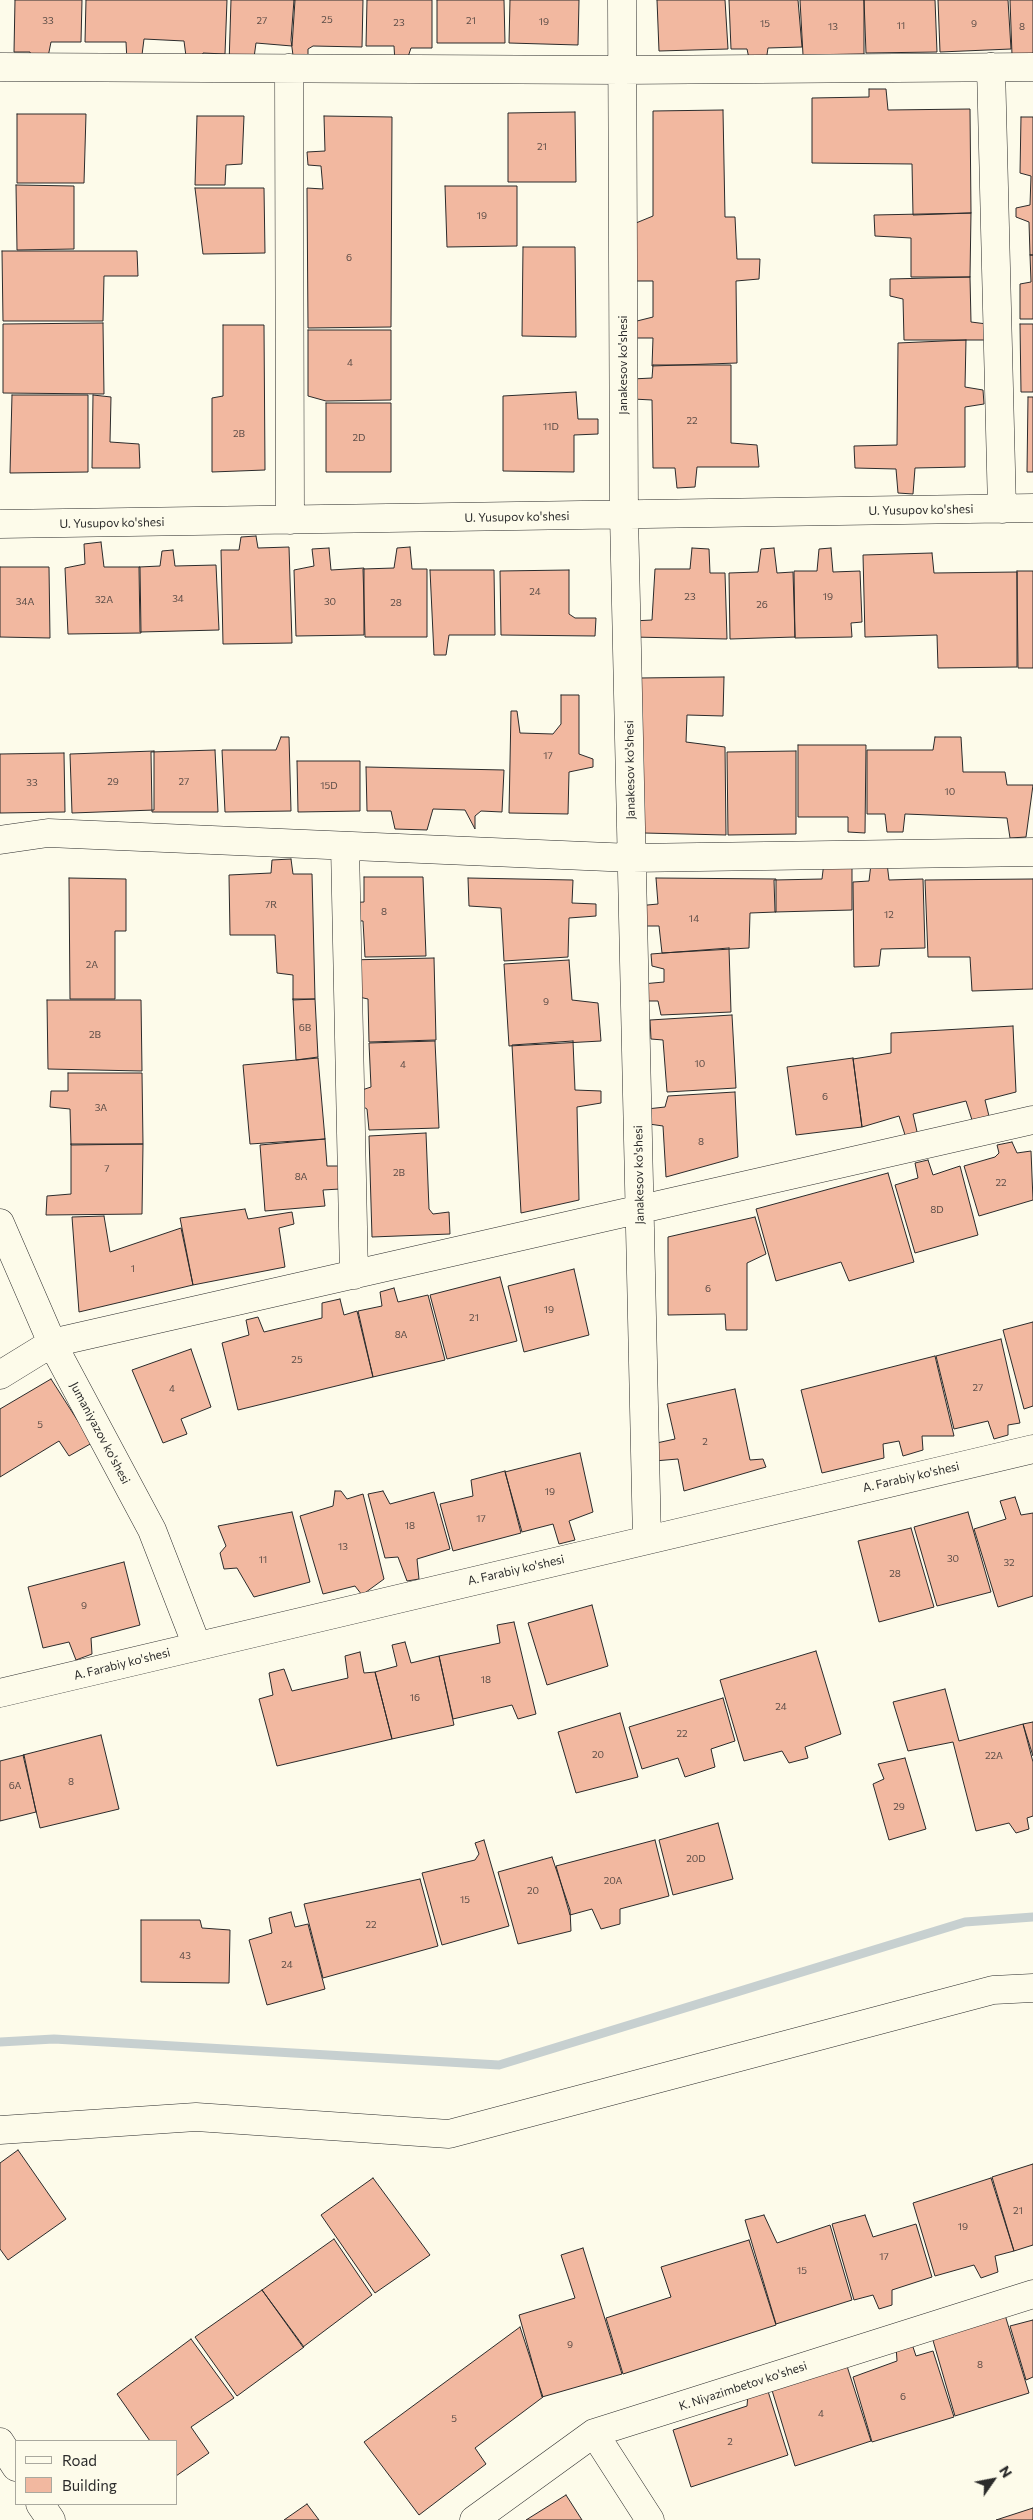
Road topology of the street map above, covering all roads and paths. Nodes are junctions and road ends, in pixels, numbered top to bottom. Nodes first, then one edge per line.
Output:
1 (622, 0) edge
2 (0, 67) edge
3 (991, 67) junction
4 (1033, 67) edge
5 (289, 68) junction
6 (622, 70) junction
7 (1033, 508) edge
8 (1002, 509) junction
9 (624, 515) junction
10 (290, 520) junction
11 (0, 524) edge
12 (0, 840) edge
13 (345, 846) junction
14 (1033, 852) edge
15 (632, 858) junction
16 (1033, 1120) edge
17 (640, 1211) junction
18 (0, 1223) edge
19 (354, 1275) junction
20 (52, 1343) junction
21 (0, 1375) edge
22 (1033, 1448) edge
23 (647, 1540) junction
24 (197, 1646) junction
25 (0, 1693) edge
26 (1033, 1988) edge
27 (0, 2130) edge
28 (1033, 2294) edge
29 (594, 2433) junction
30 (0, 2442) edge
31 (15, 2465) edge
32 (41, 2505) edge
33 (51, 2520) edge
34 (474, 2520) edge
35 (650, 2520) edge

1 - 6 main road, Janakesov ko'shesi
2 - 5 main road
3 - 4 main road
3 - 6 main road
3 - 8 main road
5 - 6 main road
5 - 10 main road
6 - 9 main road, Janakesov ko'shesi
7 - 8 main road, U. Yusupov ko'shesi
8 - 9 main road, U. Yusupov ko'shesi
9 - 10 main road, U. Yusupov ko'shesi
9 - 15 main road, Janakesov ko'shesi
10 - 11 main road, U. Yusupov ko'shesi
12 - 13 main road
13 - 15 main road
13 - 19 main road
14 - 15 main road
15 - 17 main road, Janakesov ko'shesi
16 - 17 main road
17 - 19 main road
17 - 23 main road, Janakesov ko'shesi
18 - 20 main road, Jumaniyazov ko'shesi
19 - 20 main road
20 - 21 main road
20 - 24 main road, Jumaniyazov ko'shesi
22 - 23 main road, A. Farabiy ko'shesi
23 - 24 main road, A. Farabiy ko'shesi
24 - 25 main road, A. Farabiy ko'shesi
26 - 27 main road
28 - 29 main road, K. Niyazimbetov ko'shesi
29 - 34 main road, K. Niyazimbetov ko'shesi
29 - 35 main road
30 - 31 main road
32 - 33 main road

